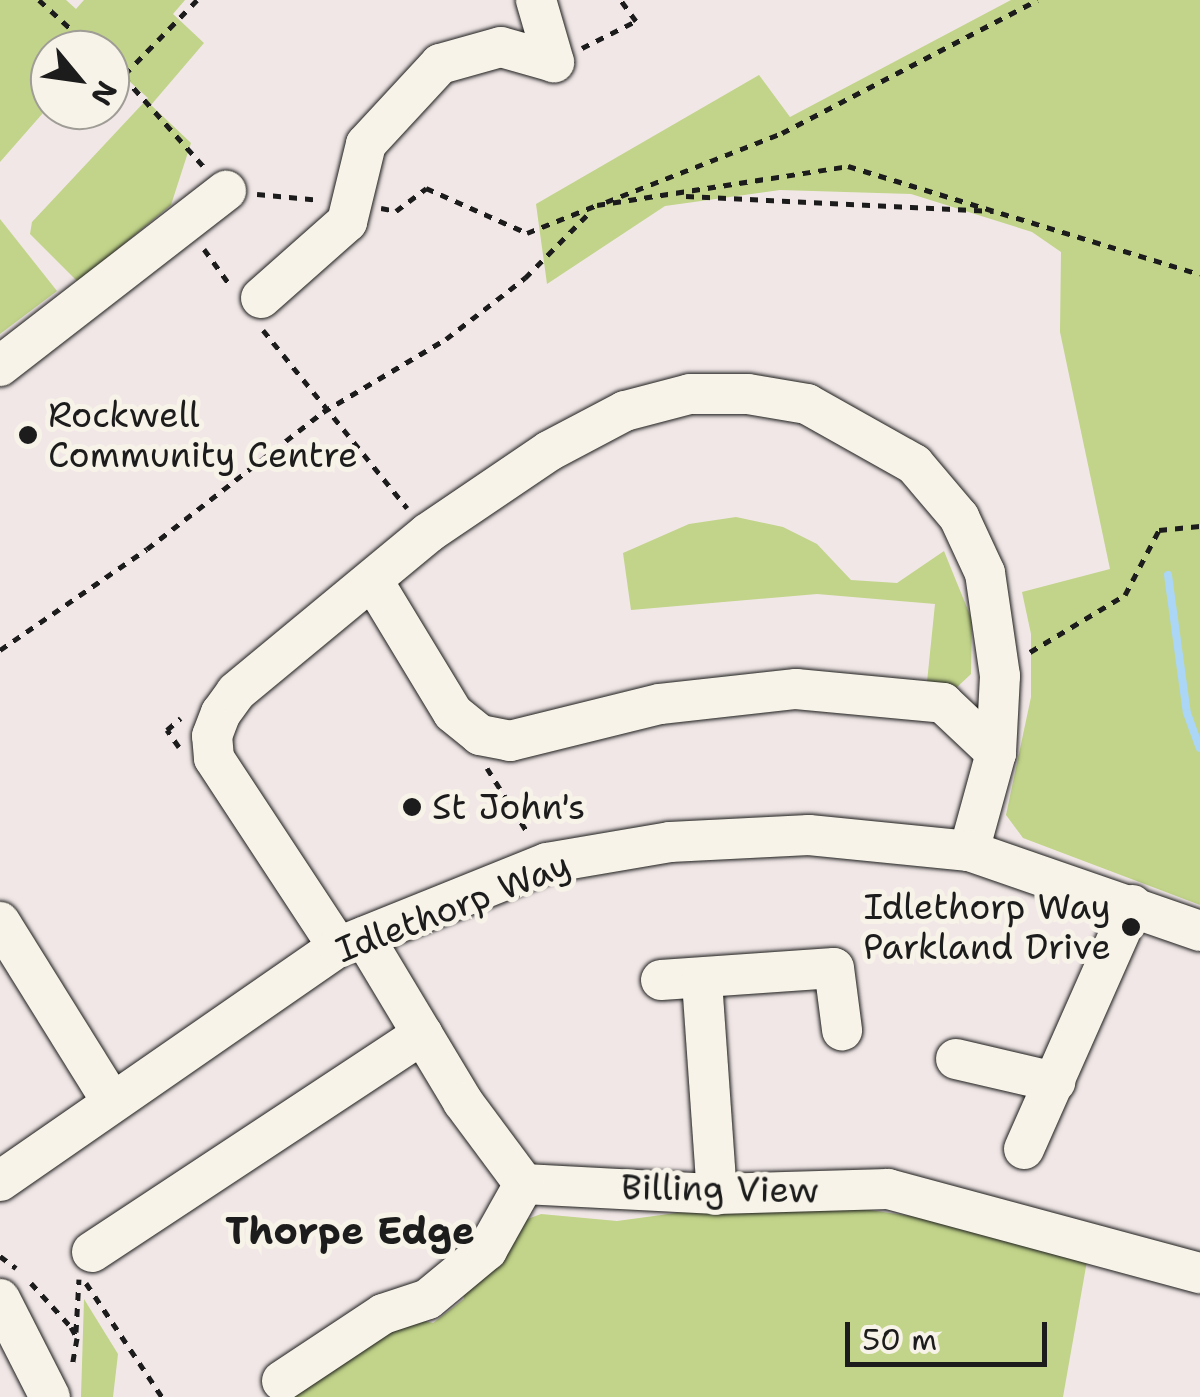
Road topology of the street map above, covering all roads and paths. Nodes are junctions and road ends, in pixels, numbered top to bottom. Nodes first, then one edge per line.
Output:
1 (38, 0) edge
2 (197, 0) edge
3 (536, 0) edge
4 (621, 0) edge
5 (1037, 0) edge
6 (72, 30) edge
7 (554, 62) junction
8 (130, 69) edge
9 (130, 84) edge
10 (226, 191) junction
11 (673, 196) junction
12 (352, 203) junction
13 (596, 205) junction
14 (1002, 211) junction
15 (185, 224) junction
16 (1200, 274) edge
17 (252, 306) junction
18 (0, 366) edge
19 (323, 412) junction
20 (1200, 526) edge
21 (428, 533) junction
22 (373, 581) junction
23 (1022, 647) dead end
24 (0, 650) edge
25 (196, 705) dead end
26 (996, 753) junction
27 (484, 763) dead end
28 (224, 773) junction
29 (970, 851) junction
30 (546, 863) junction
31 (1132, 905) junction
32 (0, 922) edge
33 (1200, 932) edge
34 (351, 942) junction
35 (661, 980) dead end
36 (702, 981) junction
37 (842, 1030) dead end
38 (422, 1034) junction
39 (956, 1059) dead end
40 (1055, 1082) junction
41 (112, 1102) junction
42 (1024, 1149) dead end
43 (0, 1181) edge
44 (524, 1184) junction
45 (717, 1194) junction
46 (102, 1243) junction
47 (0, 1256) edge
48 (1200, 1273) edge
49 (0, 1299) edge
50 (76, 1338) junction
51 (282, 1381) dead end
52 (60, 1387) edge
53 (162, 1397) edge

1 - 6 path
2 - 8 path
3 - 7 street
4 - 7 path
5 - 13 path
7 - 12 street
9 - 10 path
10 - 12 path
10 - 15 street
11 - 13 path
11 - 14 path
11 - 14 path
12 - 13 path
12 - 17 street
13 - 19 path
14 - 16 path
15 - 17 path
15 - 18 street
17 - 19 path
19 - 21 path
19 - 24 path
20 - 23 path
21 - 22 street
21 - 26 street
22 - 26 street
22 - 28 street
25 - 28 path
26 - 29 street
27 - 30 path
28 - 34 street
29 - 30 street, Idlethorp Way
29 - 31 street, Idlethorp Way
30 - 34 street, Idlethorp Way
31 - 33 street, Idlethorp Way
31 - 40 street
32 - 41 street
34 - 38 street
34 - 41 street, Idlethorp Way
35 - 36 street
36 - 37 street
36 - 45 street
38 - 44 street
38 - 46 street
39 - 40 street
40 - 42 street
41 - 43 street, Idlethorp Way
44 - 45 street, Billing View
44 - 51 street
45 - 48 street, Billing View
46 - 50 path
46 - 53 path
47 - 50 path
49 - 52 street
50 - 52 path

